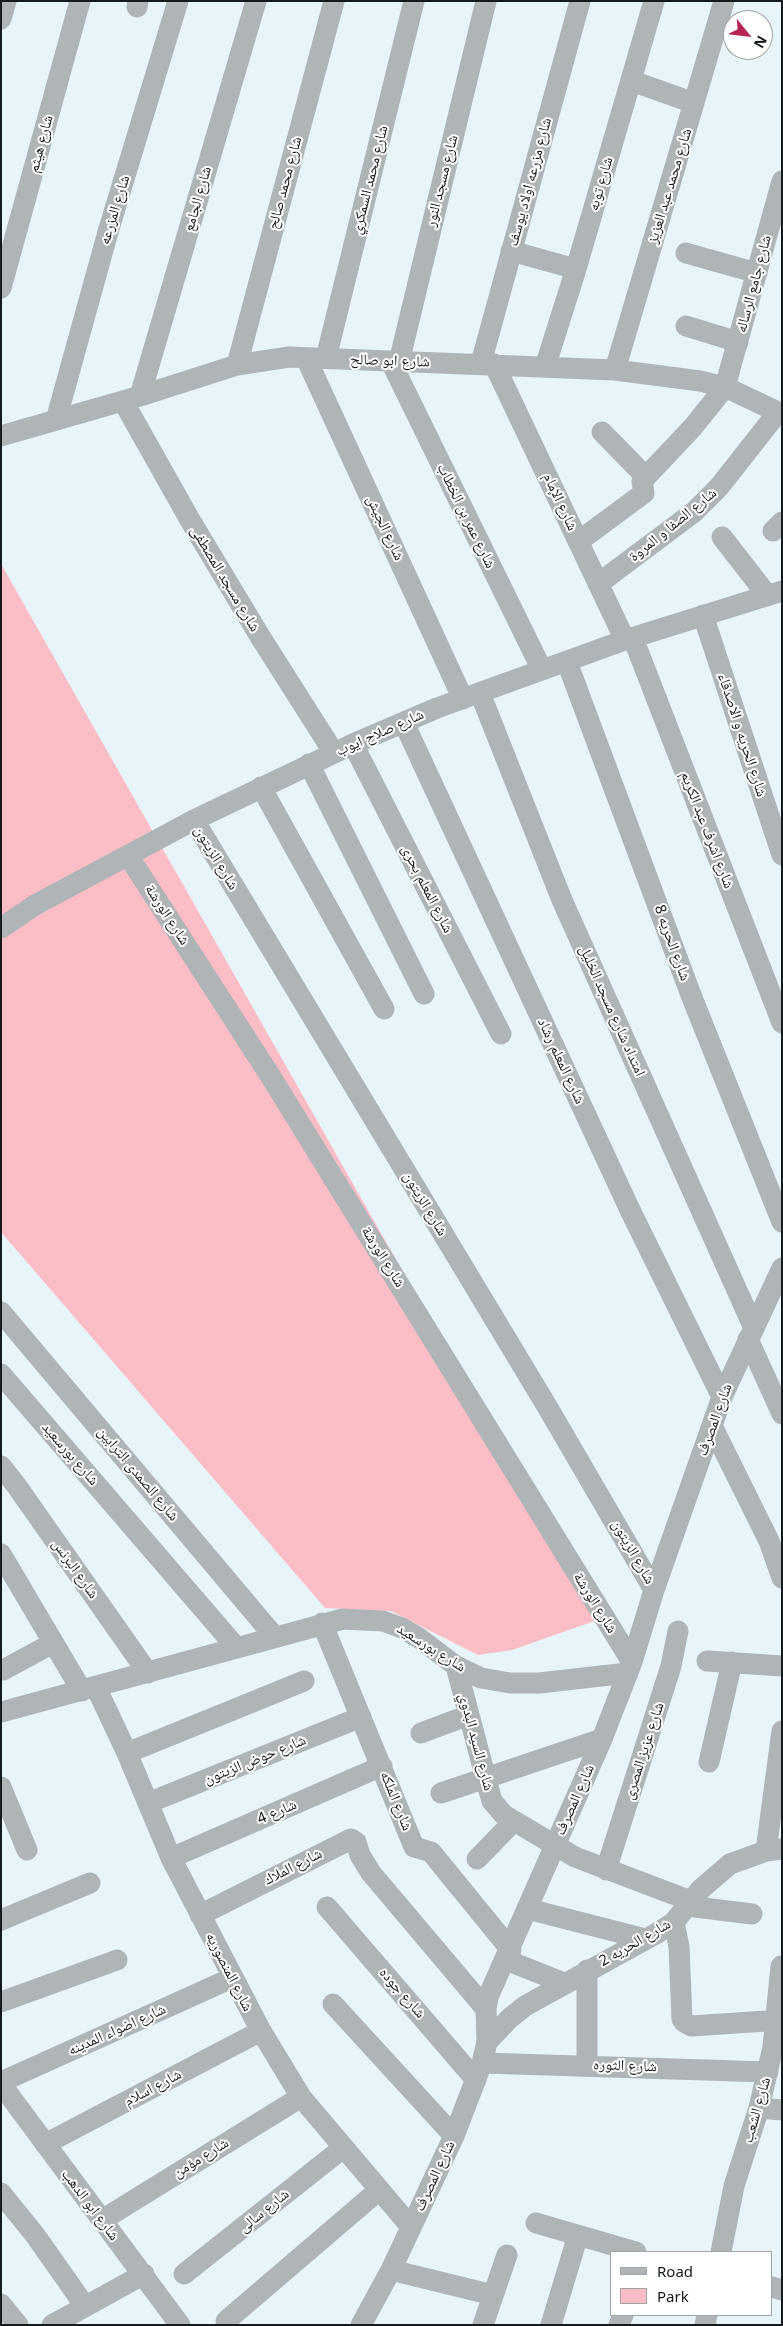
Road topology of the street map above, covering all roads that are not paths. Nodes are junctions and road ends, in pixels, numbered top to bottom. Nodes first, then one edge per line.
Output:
1 (6, 1) edge
2 (80, 1) edge
3 (178, 1) edge
4 (256, 1) edge
5 (334, 1) edge
6 (414, 1) edge
7 (486, 1) edge
8 (580, 1) edge
9 (654, 1) edge
10 (724, 1) edge
11 (1, 19) edge
12 (632, 81) junction
13 (694, 103) junction
14 (782, 181) edge
15 (510, 252) junction
16 (686, 253) dead end
17 (576, 269) junction
18 (757, 273) junction
19 (1, 288) edge
20 (686, 326) dead end
21 (738, 342) junction
22 (316, 358) junction
23 (395, 362) junction
24 (488, 364) junction
25 (237, 365) junction
26 (546, 367) junction
27 (615, 370) junction
28 (725, 387) junction
29 (131, 399) junction
30 (780, 413) edge
31 (56, 420) junction
32 (602, 432) dead end
33 (1, 436) edge
34 (646, 477) junction
35 (722, 537) dead end
36 (579, 541) junction
37 (598, 584) junction
38 (775, 593) edge
39 (703, 615) junction
40 (629, 639) junction
41 (567, 662) junction
42 (542, 670) junction
43 (472, 696) junction
44 (404, 722) junction
45 (343, 748) junction
46 (309, 764) junction
47 (261, 787) junction
48 (194, 820) junction
49 (782, 856) edge
50 (129, 857) junction
51 (1, 928) edge
52 (424, 994) dead end
53 (384, 1009) dead end
54 (782, 1023) edge
55 (502, 1034) dead end
56 (782, 1222) edge
57 (782, 1268) edge
58 (1, 1312) edge
59 (750, 1333) junction
60 (4, 1384) edge
61 (722, 1398) junction
62 (782, 1414) edge
63 (712, 1426) junction
64 (1, 1466) edge
65 (1, 1554) edge
66 (782, 1578) edge
67 (654, 1590) junction
68 (322, 1623) junction
69 (678, 1631) dead end
70 (274, 1636) junction
71 (53, 1643) junction
72 (236, 1648) junction
73 (707, 1661) dead end
74 (732, 1662) junction
75 (456, 1666) junction
76 (782, 1666) edge
77 (630, 1667) junction
78 (2, 1670) edge
79 (148, 1673) junction
80 (304, 1681) dead end
81 (89, 1689) junction
82 (1, 1712) edge
83 (469, 1715) junction
84 (361, 1717) junction
85 (782, 1731) edge
86 (421, 1733) dead end
87 (602, 1739) junction
88 (127, 1753) junction
89 (709, 1762) dead end
90 (382, 1766) junction
91 (485, 1778) junction
92 (1, 1787) edge
93 (441, 1793) dead end
94 (148, 1803) junction
95 (513, 1822) junction
96 (555, 1846) junction
97 (27, 1850) dead end
98 (774, 1850) edge
99 (171, 1858) junction
100 (477, 1859) dead end
101 (606, 1870) junction
102 (90, 1883) dead end
103 (689, 1903) junction
104 (327, 1906) dead end
105 (528, 1909) junction
106 (752, 1914) dead end
107 (200, 1915) junction
108 (1, 1920) edge
109 (674, 1922) junction
110 (646, 1939) junction
111 (508, 1955) junction
112 (117, 1960) dead end
113 (781, 1966) edge
114 (587, 1970) junction
115 (232, 1978) junction
116 (564, 1983) junction
117 (1, 2002) edge
118 (334, 2004) dead end
119 (486, 2009) junction
120 (779, 2021) edge
121 (261, 2031) junction
122 (482, 2062) junction
123 (587, 2065) junction
124 (768, 2072) junction
125 (1, 2083) edge
126 (301, 2097) junction
127 (759, 2108) junction
128 (782, 2110) edge
129 (454, 2136) junction
130 (45, 2144) junction
131 (342, 2148) junction
132 (379, 2190) junction
133 (1, 2193) edge
134 (102, 2220) junction
135 (536, 2222) dead end
136 (411, 2227) junction
137 (578, 2235) junction
138 (633, 2251) edge
139 (721, 2251) edge
140 (507, 2255) dead end
141 (391, 2270) junction
142 (144, 2274) junction
143 (184, 2274) dead end
144 (493, 2295) junction
145 (1, 2304) edge
146 (85, 2306) junction
147 (226, 2321) dead end
148 (18, 2325) edge
149 (52, 2325) edge
150 (180, 2325) edge
151 (361, 2325) edge
152 (484, 2325) edge
153 (552, 2325) edge

1 - 11 street
2 - 19 street, شارع هيثم
3 - 31 street, شارع المزرعه
4 - 29 street, شارع الجامع
5 - 25 street, شارع محمد صالح
6 - 22 street, شارع محمد السمكري
7 - 23 street, شارع مسجد النور
8 - 15 street, شارع مزرعه اولاد يوسف
9 - 12 street, شارع توبه
10 - 13 street, شارع محمد عبد العزيز
12 - 13 street
12 - 17 street, شارع توبه
13 - 27 street, شارع محمد عبد العزيز
14 - 18 street, شارع جامع الرساله
15 - 17 street
15 - 24 street, شارع مزرعه اولاد يوسف
16 - 18 street
17 - 26 street, شارع توبه
18 - 21 street, شارع جامع الرساله
20 - 21 street
21 - 28 street, شارع جامع الرساله
22 - 23 street, شارع ابو صالح
22 - 25 street, شارع ابو صالح
22 - 43 street, شارع الجيش
23 - 24 street, شارع ابو صالح
23 - 42 street, شارع عمر بن الخطاب
24 - 26 street, شارع ابو صالح
24 - 36 street, شارع الإمام
25 - 29 street, شارع ابو صالح
26 - 27 street, شارع ابو صالح
27 - 28 street, شارع ابو صالح
28 - 30 street, شارع ابو صالح
28 - 34 street
29 - 31 street, شارع ابو صالح
29 - 45 street, شارع مسجد المصطفى
30 - 37 street, شارع الصفا و المروة
31 - 33 street, شارع ابو صالح
32 - 34 street
34 - 36 street
35 - 38 street
36 - 37 street, شارع الإمام
37 - 40 street, شارع الإمام
38 - 39 street, شارع صلاح ايوب
39 - 40 street, شارع صلاح ايوب
39 - 49 street, شارع الحريه و الاصدقاء
40 - 41 street, شارع صلاح ايوب
40 - 54 street, شارع اشرف عبد الكريم
41 - 42 street, شارع صلاح ايوب
41 - 56 street, شارع الحريه 8
42 - 43 street, شارع صلاح ايوب
43 - 44 street, شارع صلاح ايوب
43 - 59 street, امتداد شارع مسجد الخليل
44 - 45 street, شارع صلاح ايوب
44 - 61 street, شارع المعلم رشاد
45 - 46 street, شارع صلاح ايوب
45 - 55 street, شارع المعلم بحرى
46 - 47 street, شارع صلاح ايوب
46 - 52 street
47 - 48 street, شارع صلاح ايوب
47 - 53 street
48 - 50 street, شارع صلاح ايوب
48 - 67 street, شارع الزيتون
50 - 51 street, شارع صلاح ايوب
50 - 77 street, شارع الورشة
57 - 59 street, شارع المصرف
58 - 70 street, شارع الصمدى الترابين
59 - 61 street, شارع المصرف
59 - 62 street, امتداد شارع مسجد الخليل
60 - 72 street, شارع بورسعيد
61 - 63 street, شارع المصرف
63 - 66 street
63 - 67 street, شارع المصرف
64 - 79 street, شارع البرنس
65 - 71 street, شارع المنصوريه
67 - 77 street, شارع المصرف
68 - 70 street, شارع بورسعيد
68 - 75 street, شارع بورسعيد
68 - 84 street, شارع الملكه
69 - 101 street, شارع عزيز المصرى
70 - 72 street, شارع بورسعيد
71 - 78 street
71 - 81 street, شارع المنصوريه
72 - 79 street, شارع بورسعيد
73 - 74 street
74 - 76 street
74 - 89 street
75 - 77 street, شارع بورسعيد
75 - 83 street, شارع السيد البدوي
77 - 87 street, شارع المصرف
79 - 81 street, شارع بورسعيد
80 - 88 street
81 - 82 street, شارع بورسعيد
81 - 88 street, شارع المنصوريه
83 - 86 street
83 - 91 street, شارع السيد البدوي
84 - 90 street, شارع الملكه
84 - 94 street, شارع حوض الزيتون
85 - 98 street
87 - 91 street
87 - 96 street, شارع المصرف
88 - 94 street, شارع المنصوريه
90 - 99 street, شارع 4
90 - 111 street, شارع الملكه
91 - 93 street
91 - 95 street, شارع السيد البدوي
92 - 97 street
94 - 99 street, شارع المنصوريه
95 - 96 street, شارع السيد البدوي
95 - 100 street
96 - 101 street, شارع السيد البدوي
96 - 105 street, شارع المصرف
98 - 103 street, شارع الحريه 2
99 - 107 street, شارع المنصوريه
101 - 103 street, شارع السيد البدوي
102 - 108 street
103 - 106 street, شارع السيد البدوي
103 - 109 street, شارع الحريه 2
104 - 122 street, شارع جوده
105 - 110 street
105 - 111 street, شارع المصرف
107 - 115 street, شارع المنصوريه
107 - 119 street, شارع الملاك
109 - 110 street, شارع الحريه 2
109 - 120 street
110 - 114 street, شارع الحريه 2
111 - 116 street
111 - 119 street, شارع المصرف
112 - 117 street
113 - 120 street, شارع الشعب
114 - 116 street, شارع الحريه 2
114 - 123 street
115 - 121 street, شارع المنصوريه
115 - 125 street, شارع اضواء المدينه
116 - 122 street, شارع الحريه 2
118 - 129 street
119 - 122 street, شارع المصرف
120 - 124 street, شارع الشعب
121 - 126 street, شارع المنصوريه
121 - 130 street, شارع اسلام
122 - 123 street, شارع الثوره
122 - 129 street, شارع المصرف
123 - 124 street, شارع الثوره
124 - 127 street, شارع الشعب
125 - 130 street, شارع ابو الدهب
126 - 131 street, شارع المنصوريه
126 - 134 street, شارع مؤمن
127 - 128 street
127 - 139 street, شارع الشعب
129 - 136 street, شارع المصرف
130 - 134 street, شارع ابو الدهب
131 - 132 street, شارع المنصوريه
131 - 143 street, شارع سالى
132 - 136 street, شارع المنصوريه
132 - 147 street
133 - 146 street
134 - 142 street, شارع ابو الدهب
135 - 137 street
136 - 141 street, شارع المصرف
137 - 138 street
137 - 153 street
140 - 144 street
141 - 144 street
141 - 151 street, شارع المصرف
142 - 146 street
142 - 150 street, شارع ابو الدهب
144 - 152 street
145 - 148 street
146 - 149 street

